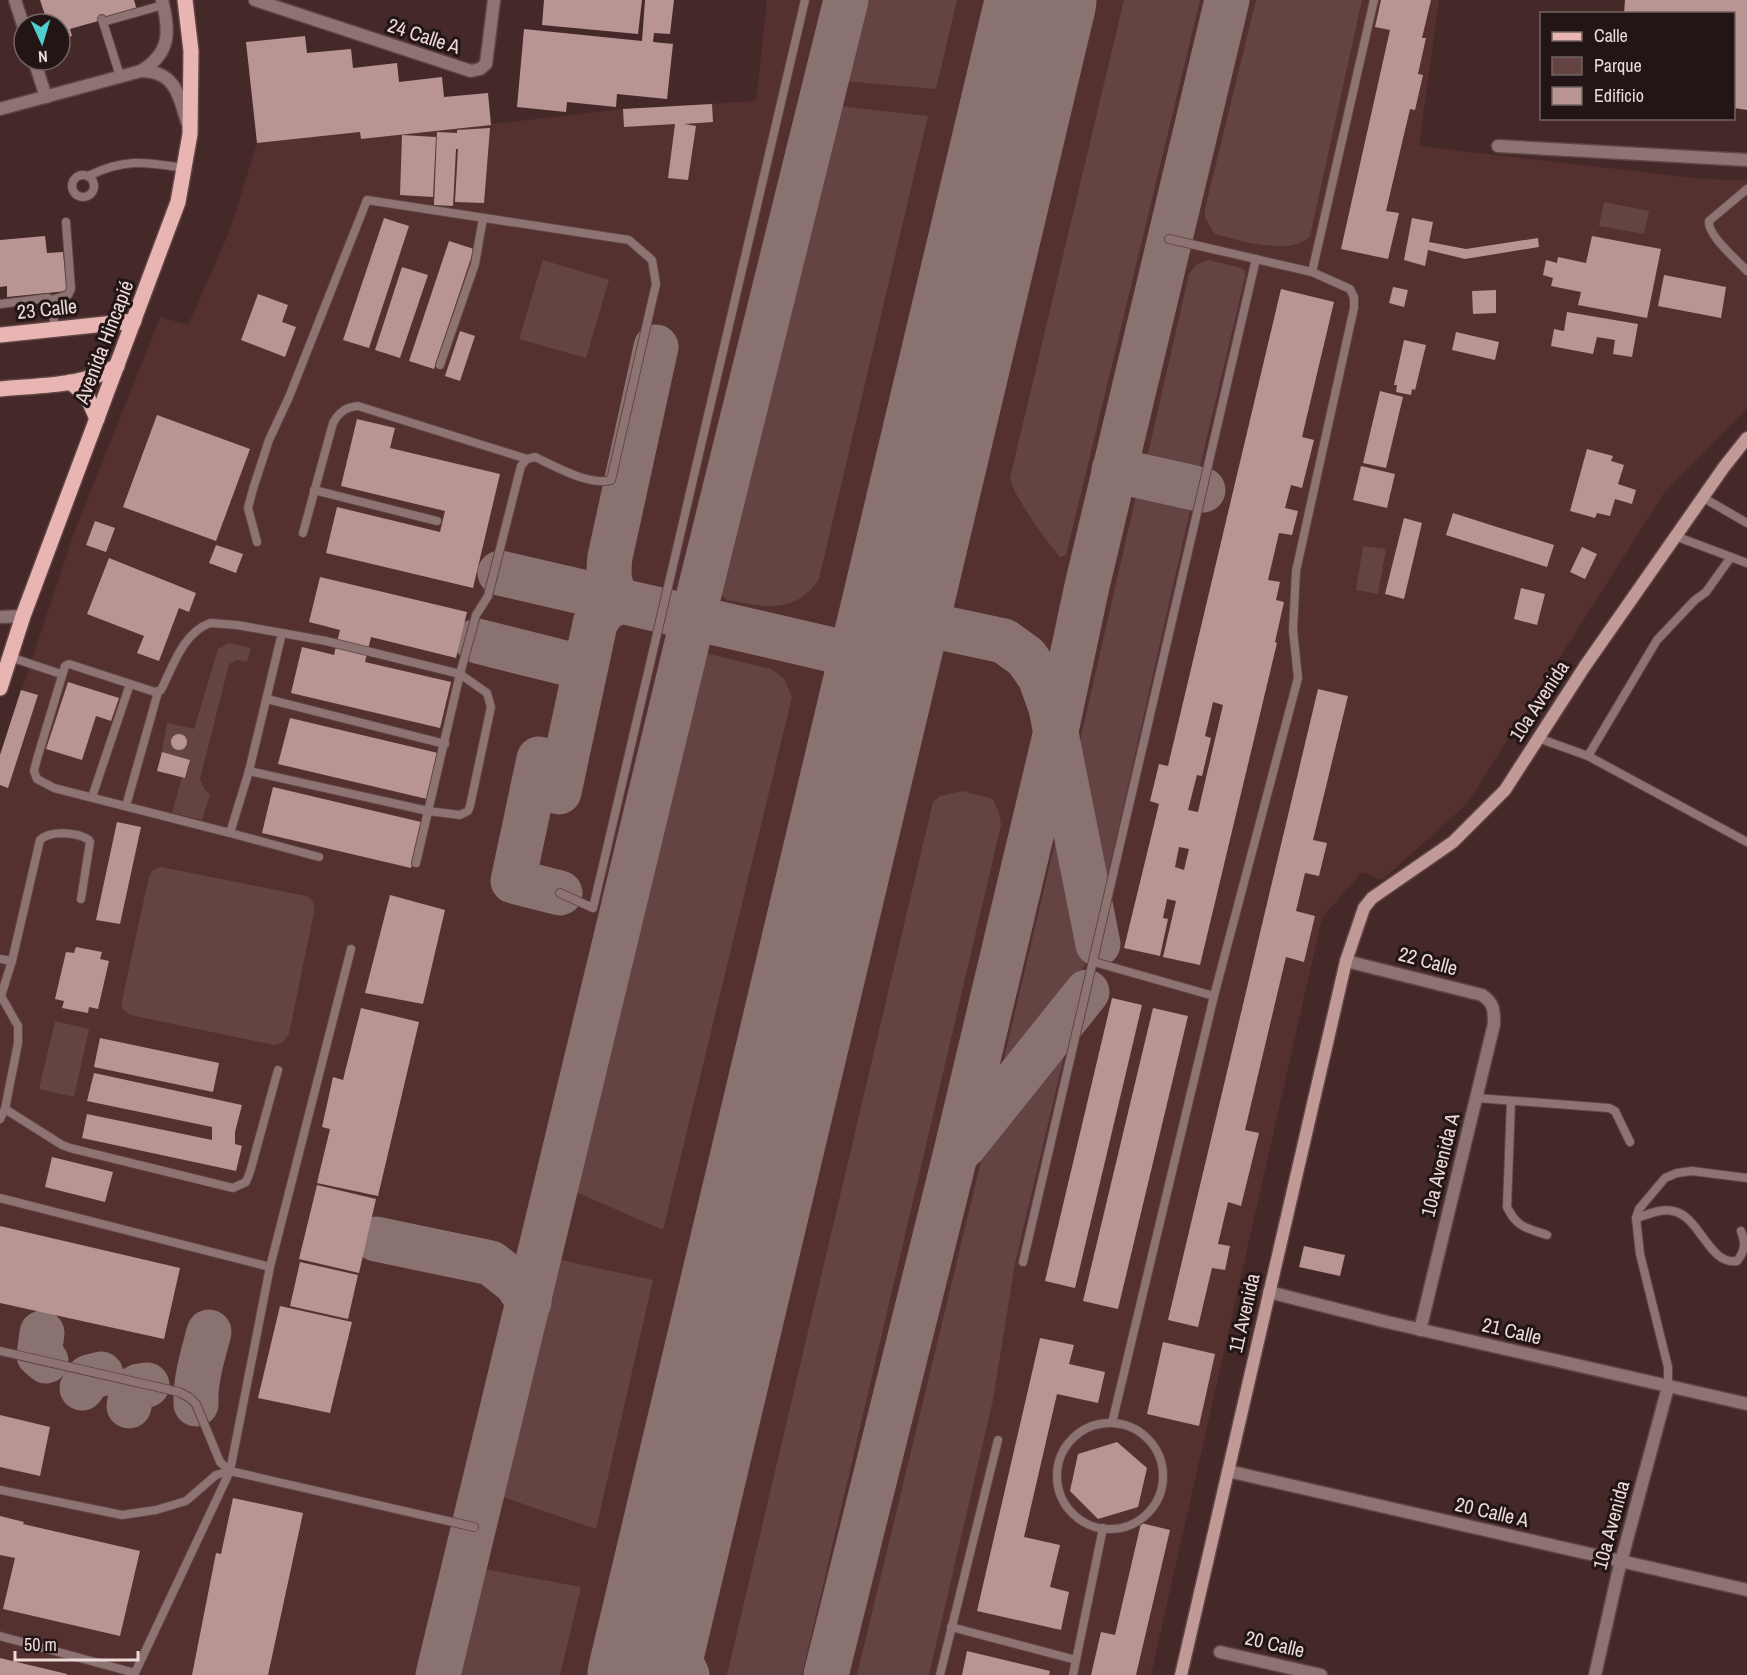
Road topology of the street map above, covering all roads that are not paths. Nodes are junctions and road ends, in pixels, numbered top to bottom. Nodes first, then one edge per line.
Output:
1 (185, 0) edge
2 (255, 0) edge
3 (494, 0) edge
4 (805, 0) edge
5 (1374, 0) edge
6 (162, 2) edge
7 (141, 71) junction
8 (38, 72) edge
9 (120, 76) junction
10 (46, 97) junction
11 (0, 110) edge
12 (190, 134) junction
13 (1498, 146) dead end
14 (1747, 160) edge
15 (184, 168) junction
16 (88, 176) dead end
17 (1747, 189) edge
18 (483, 218) junction
19 (66, 222) dead end
20 (1169, 239) dead end
21 (1256, 259) junction
22 (1747, 271) edge
23 (1312, 272) junction
24 (51, 300) junction
25 (0, 304) edge
26 (134, 321) junction
27 (55, 329) junction
28 (0, 335) edge
29 (440, 365) dead end
30 (117, 366) junction
31 (70, 382) junction
32 (0, 389) edge
33 (97, 419) junction
34 (1747, 438) edge
35 (527, 459) junction
36 (315, 490) junction
37 (1702, 497) junction
38 (437, 521) dead end
39 (1747, 523) edge
40 (303, 533) dead end
41 (1675, 536) junction
42 (257, 542) dead end
43 (1731, 557) junction
44 (1747, 563) edge
45 (23, 616) junction
46 (0, 617) edge
47 (282, 633) junction
48 (10, 657) junction
49 (61, 674) junction
50 (460, 674) junction
51 (130, 684) junction
52 (0, 688) edge
53 (158, 692) junction
54 (267, 699) junction
55 (1538, 738) junction
56 (445, 744) junction
57 (1588, 756) junction
58 (249, 771) junction
59 (92, 797) junction
60 (126, 806) junction
61 (428, 811) junction
62 (230, 833) junction
63 (1747, 842) edge
64 (319, 857) dead end
65 (416, 863) dead end
66 (560, 893) dead end
67 (81, 899) dead end
68 (351, 949) dead end
69 (0, 959) edge
70 (12, 961) junction
71 (1346, 961) junction
72 (1094, 962) junction
73 (0, 996) edge
74 (1214, 996) junction
75 (1494, 1009) joint
76 (278, 1070) dead end
77 (1476, 1098) junction
78 (1511, 1101) junction
79 (4, 1109) junction
80 (0, 1119) edge
81 (1630, 1142) dead end
82 (1747, 1178) edge
83 (0, 1198) edge
84 (1636, 1218) junction
85 (1741, 1231) dead end
86 (1547, 1235) dead end
87 (1023, 1262) dead end
88 (270, 1267) junction
89 (1269, 1292) junction
90 (1420, 1330) junction
91 (0, 1351) edge
92 (1668, 1387) junction
93 (1747, 1404) edge
94 (1112, 1423) junction
95 (998, 1440) dead end
96 (230, 1471) junction
97 (1228, 1471) junction
98 (0, 1490) edge
99 (474, 1527) dead end
100 (1103, 1528) junction
101 (1621, 1563) junction
102 (1747, 1590) edge
103 (951, 1627) junction
104 (0, 1636) edge
105 (1220, 1652) dead end
106 (1076, 1660) junction
107 (135, 1674) edge
108 (940, 1675) edge
109 (1073, 1675) edge
110 (1181, 1675) edge
111 (1321, 1675) edge
112 (1595, 1675) edge

1 - 12 main road, Avenida Hincapié
2 - 3 street, 24 Calle A
4 - 66 lane
5 - 23 lane
6 - 7 street
6 - 9 lane
7 - 9 street
7 - 12 street
8 - 10 street
9 - 10 street
10 - 11 street
12 - 15 main road, Avenida Hincapié
13 - 14 street
15 - 16 lane
15 - 26 main road, Avenida Hincapié
17 - 22 lane
18 - 29 lane
18 - 35 lane
18 - 42 lane
19 - 24 lane
20 - 21 lane
21 - 23 lane
21 - 72 lane
23 - 74 lane
24 - 25 lane
24 - 27 lane
26 - 27 main road, 23 Calle
26 - 30 main road, Avenida Hincapié
27 - 28 main road, 23 Calle
30 - 31 main road
30 - 33 main road, Avenida Hincapié
31 - 32 main road
31 - 33 main road
33 - 45 main road, Avenida Hincapié
34 - 37 main road, 10a Avenida
35 - 36 lane
35 - 50 lane
36 - 38 lane
36 - 40 lane
37 - 39 lane
37 - 41 main road, 10a Avenida
41 - 43 lane
41 - 55 main road, 10a Avenida
43 - 44 lane
43 - 57 lane
45 - 46 street
45 - 48 main road, Avenida Hincapié
47 - 50 lane
47 - 53 lane
47 - 54 lane
48 - 49 lane
48 - 52 main road, Avenida Hincapié
49 - 51 lane
49 - 59 lane
50 - 56 lane
50 - 61 lane
51 - 53 lane
51 - 59 lane
53 - 60 lane
54 - 56 lane
54 - 58 lane
55 - 57 lane
55 - 71 main road, 10a Avenida
56 - 61 lane
57 - 63 lane
58 - 61 lane
58 - 62 lane
59 - 60 lane
60 - 62 lane
61 - 65 lane
62 - 64 lane
67 - 70 lane
68 - 88 lane
69 - 70 lane
70 - 73 lane
71 - 75 street, 22 Calle
71 - 89 main road, 11 Avenida
72 - 74 lane
72 - 87 lane
73 - 79 lane
74 - 94 lane
75 - 77 street, 10a Avenida A
76 - 79 lane
77 - 78 lane
77 - 90 street, 10a Avenida A
78 - 81 lane
78 - 86 lane
79 - 80 lane
82 - 84 lane
83 - 88 lane
84 - 85 lane
84 - 92 lane
88 - 96 lane
89 - 90 street, 21 Calle
89 - 97 main road, 11 Avenida
90 - 92 street, 21 Calle
91 - 96 lane
92 - 93 street, 21 Calle
92 - 101 street, 10a Avenida
94 - 100 lane
94 - 100 lane
95 - 103 lane
96 - 98 lane
96 - 99 lane
96 - 107 lane
97 - 101 street, 20 Calle A
97 - 110 main road, 11 Avenida
100 - 106 lane
101 - 102 street, 20 Calle A
101 - 112 street, 10a Avenida
103 - 106 lane
103 - 108 lane
104 - 107 lane
105 - 111 street, 20 Calle
106 - 109 lane

